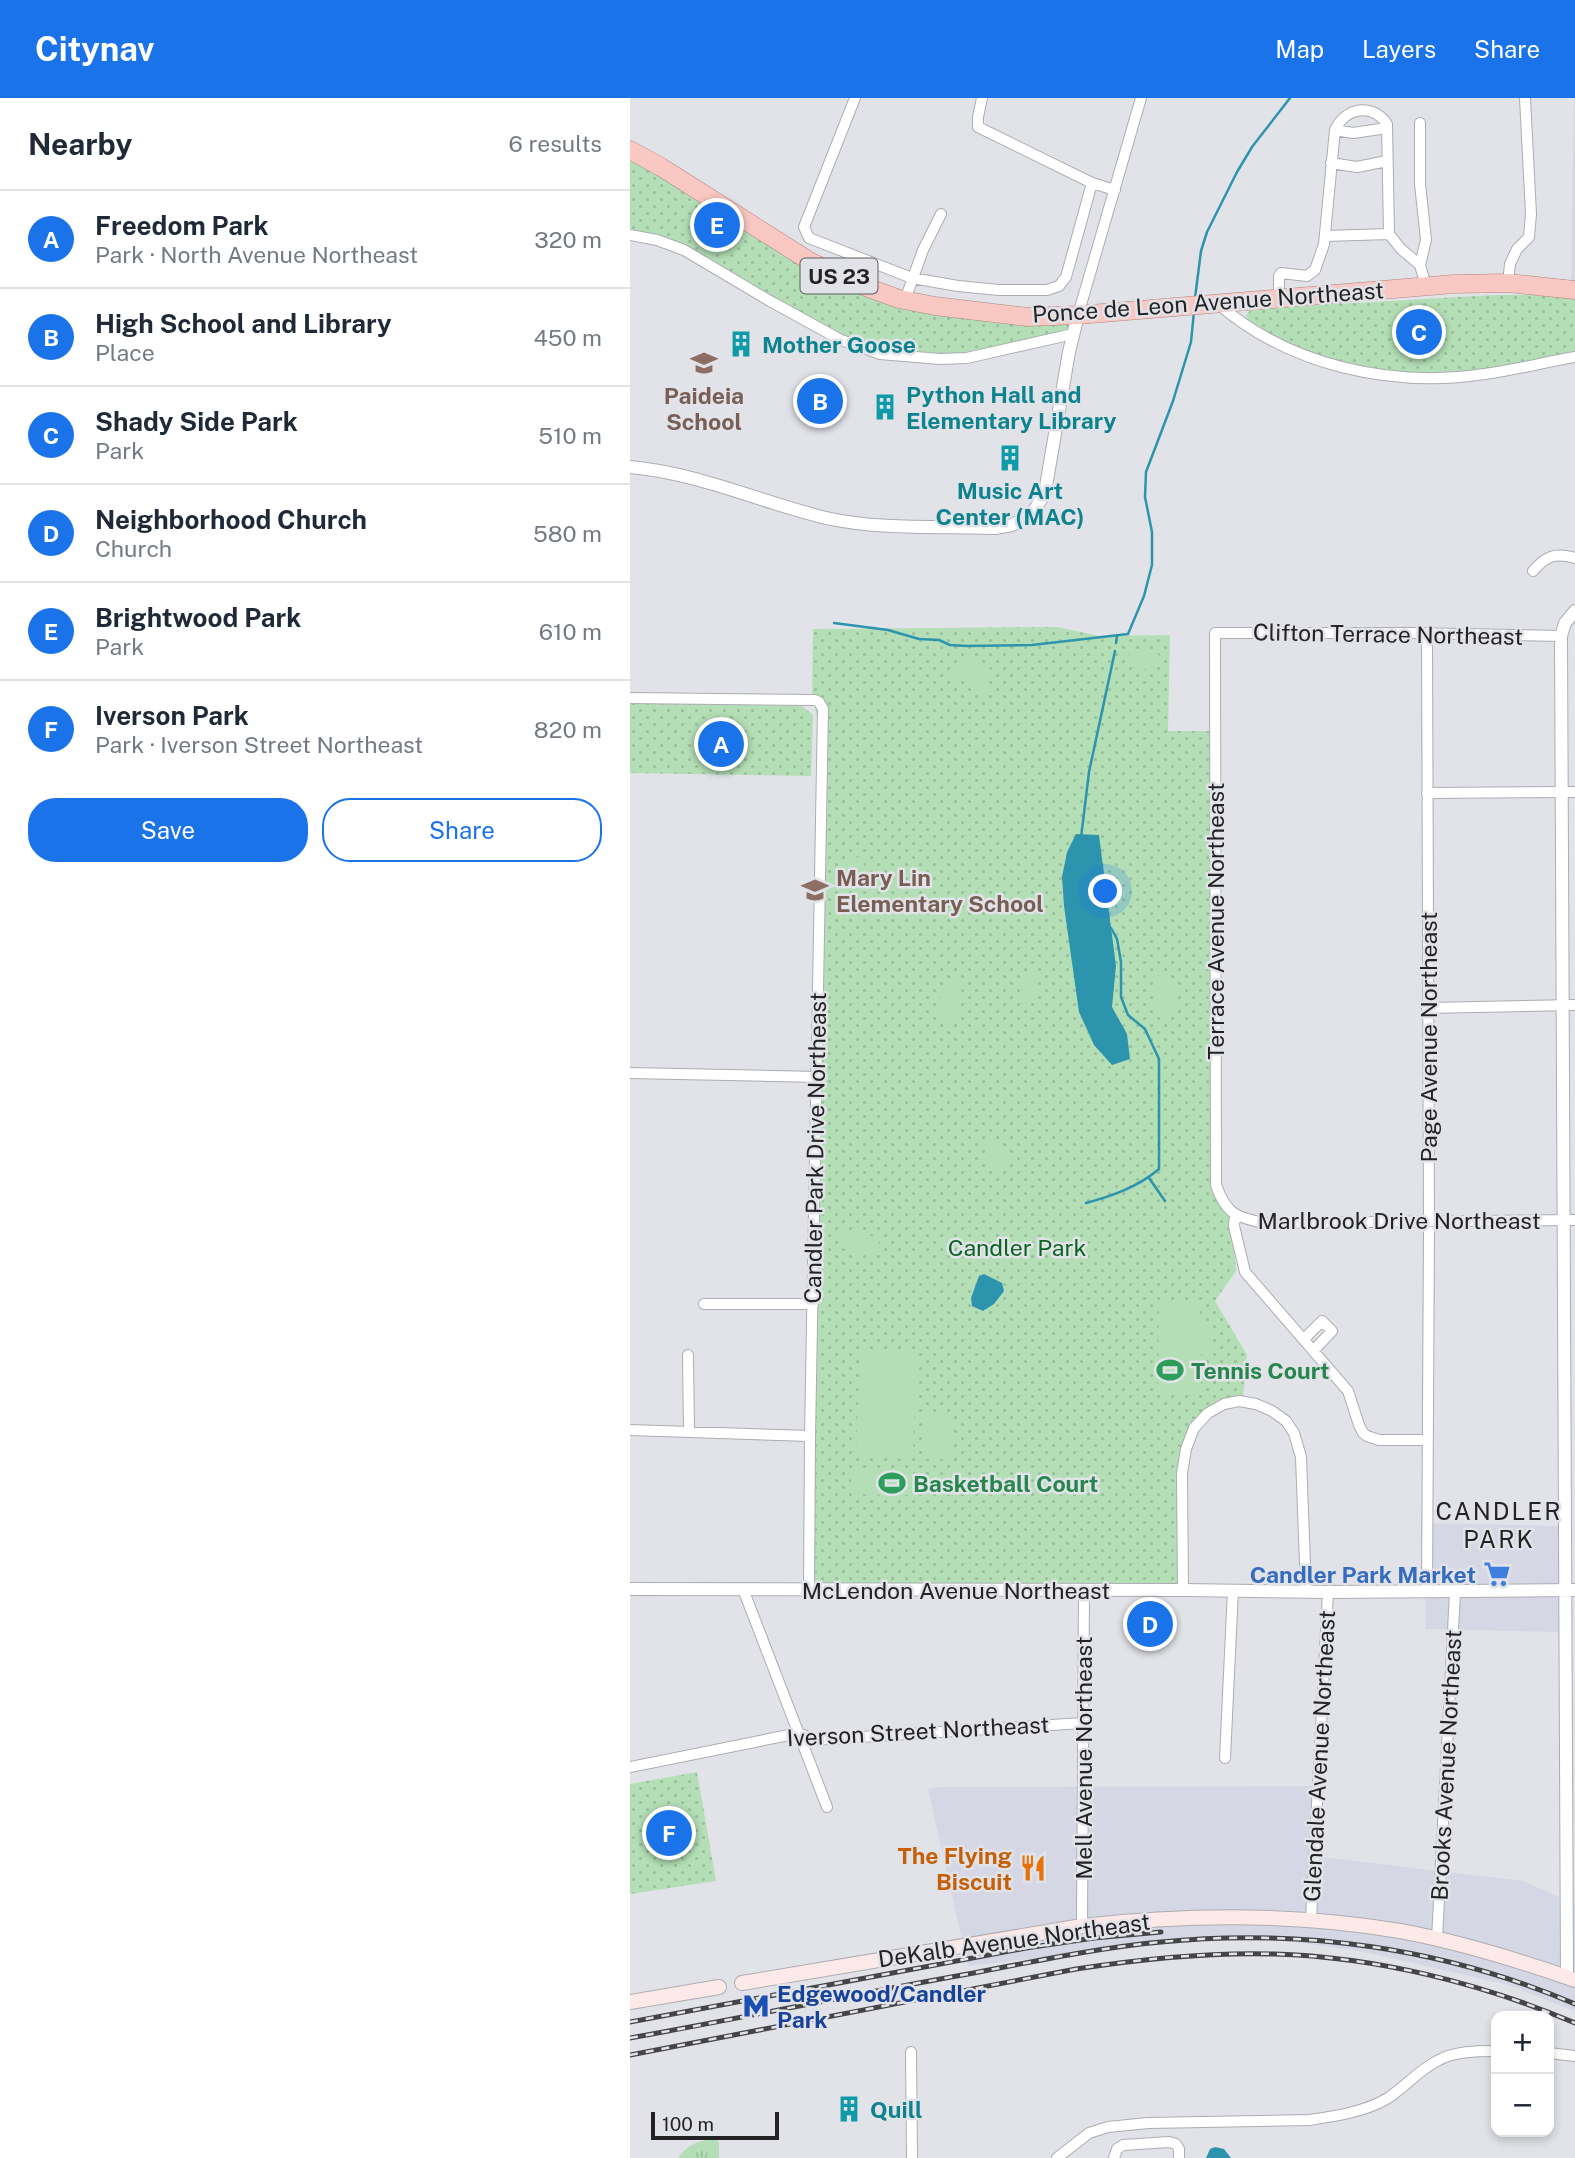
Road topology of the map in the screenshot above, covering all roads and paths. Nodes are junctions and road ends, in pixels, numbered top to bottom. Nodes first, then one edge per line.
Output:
1 (855, 98) edge
2 (982, 98) edge
3 (1141, 98) edge
4 (1525, 98) edge
5 (1420, 123) dead end
6 (1387, 128) junction
7 (1335, 130) junction
8 (630, 150) edge
9 (1387, 161) junction
10 (1331, 163) junction
11 (1092, 183) junction
12 (1115, 190) junction
13 (941, 214) dead end
14 (1389, 234) junction
15 (630, 235) edge
16 (1325, 236) junction
17 (1417, 261) junction
18 (912, 278) junction
19 (1508, 283) junction
20 (1426, 286) junction
21 (1575, 290) edge
22 (1279, 298) junction
23 (905, 300) junction
24 (1217, 303) junction
25 (1078, 316) junction
26 (1073, 334) junction
27 (1575, 357) edge
28 (630, 467) edge
29 (1575, 558) edge
30 (1533, 571) dead end
31 (1575, 611) edge
32 (1215, 633) joint
33 (1427, 634) junction
34 (1561, 636) junction
35 (630, 698) edge
36 (1560, 791) junction
37 (1575, 792) edge
38 (1427, 793) junction
39 (1568, 1004) edge
40 (1427, 1007) junction
41 (630, 1073) edge
42 (818, 1077) junction
43 (1231, 1211) junction
44 (1569, 1220) edge
45 (1429, 1222) junction
46 (704, 1304) dead end
47 (813, 1304) junction
48 (1304, 1339) junction
49 (1314, 1350) junction
50 (688, 1355) dead end
51 (630, 1430) edge
52 (689, 1431) junction
53 (810, 1436) junction
54 (1428, 1440) junction
55 (630, 1589) edge
56 (743, 1589) junction
57 (809, 1590) junction
58 (1084, 1590) junction
59 (1183, 1590) junction
60 (1233, 1590) junction
61 (1570, 1590) edge
62 (1306, 1591) junction
63 (1328, 1592) junction
64 (1427, 1592) junction
65 (1455, 1592) junction
66 (1083, 1723) junction
67 (799, 1733) junction
68 (1225, 1758) dead end
69 (630, 1768) edge
70 (827, 1807) dead end
71 (1311, 1920) junction
72 (1082, 1926) junction
73 (1437, 1939) junction
74 (1571, 1978) edge
75 (742, 1983) dead end
76 (719, 1987) dead end
77 (630, 2001) edge
78 (1491, 2051) edge
79 (911, 2052) dead end
80 (1554, 2054) edge
81 (1575, 2056) edge
82 (1058, 2157) edge
83 (912, 2158) edge
84 (1114, 2158) edge
85 (1179, 2158) edge

1 - 18 street
2 - 11 street
3 - 12 street
4 - 19 street
5 - 17 street
6 - 7 street
6 - 7 street
6 - 9 street
7 - 10 street
8 - 23 highway, Ponce de Leon Avenue Northeast / US 23
9 - 10 street
9 - 14 street
10 - 16 street
11 - 12 street
11 - 18 street
12 - 25 street
13 - 18 street
14 - 16 street
14 - 17 street
15 - 26 street
16 - 22 street
17 - 20 street
18 - 23 street
19 - 20 highway, Ponce de Leon Avenue Northeast / US 23
19 - 21 highway, Ponce de Leon Avenue Northeast / US 23
20 - 22 highway, Ponce de Leon Avenue Northeast / US 23
22 - 24 highway, Ponce de Leon Avenue Northeast / US 23
23 - 25 highway, Ponce de Leon Avenue Northeast / US 23
24 - 25 highway, Ponce de Leon Avenue Northeast / US 23
24 - 27 street
25 - 26 street
26 - 28 street
29 - 30 street
31 - 34 street
32 - 33 street, Clifton Terrace Northeast
32 - 43 street, Terrace Avenue Northeast
33 - 34 street, Clifton Terrace Northeast
33 - 38 street, Page Avenue Northeast
34 - 36 street
35 - 42 street, Candler Park Drive Northeast
36 - 37 street
36 - 38 street
36 - 39 street
38 - 40 street, Page Avenue Northeast
39 - 40 street
39 - 44 street
40 - 45 street, Page Avenue Northeast
41 - 42 street
42 - 47 street, Candler Park Drive Northeast
43 - 45 street, Marlbrook Drive Northeast
43 - 48 street
44 - 45 street, Marlbrook Drive Northeast
44 - 61 street
45 - 54 street, Page Avenue Northeast
46 - 47 street
47 - 53 street, Candler Park Drive Northeast
48 - 49 street
48 - 49 street
49 - 54 street
50 - 52 street
51 - 52 street
52 - 53 street
53 - 57 street, Candler Park Drive Northeast
54 - 64 street, Page Avenue Northeast
55 - 56 street, McLendon Avenue Northeast
56 - 57 street, McLendon Avenue Northeast
56 - 67 street
57 - 58 street, McLendon Avenue Northeast
58 - 59 street, McLendon Avenue Northeast
58 - 66 street, Mell Avenue Northeast
59 - 60 street, McLendon Avenue Northeast
59 - 62 street
60 - 62 street, McLendon Avenue Northeast
60 - 68 street
61 - 65 street, McLendon Avenue Northeast
61 - 74 street
62 - 63 street, McLendon Avenue Northeast
63 - 64 street, McLendon Avenue Northeast
63 - 71 street, Glendale Avenue Northeast
64 - 65 street, McLendon Avenue Northeast
65 - 73 street, Brooks Avenue Northeast
66 - 67 street, Iverson Street Northeast
66 - 72 street, Mell Avenue Northeast
67 - 69 street, Iverson Street Northeast
67 - 70 street
71 - 72 main road, DeKalb Avenue Northeast
71 - 73 main road, DeKalb Avenue Northeast
72 - 75 main road, DeKalb Avenue Northeast
73 - 74 main road, DeKalb Avenue Northeast
76 - 77 main road
78 - 82 street
79 - 83 street
80 - 81 street
84 - 85 street

